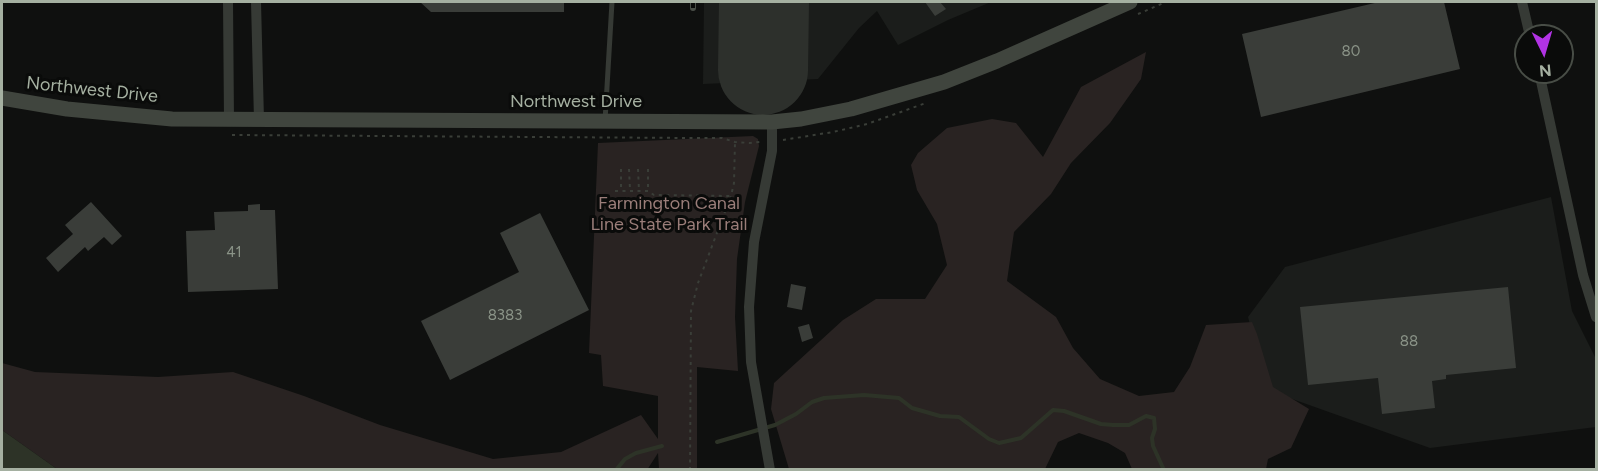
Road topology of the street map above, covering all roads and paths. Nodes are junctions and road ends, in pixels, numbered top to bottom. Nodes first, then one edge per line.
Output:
1 (228, 2) edge
2 (256, 2) edge
3 (612, 2) edge
4 (1130, 2) edge
5 (1522, 2) edge
6 (1527, 24) edge
7 (1542, 84) edge
8 (2, 98) edge
9 (229, 120) junction
10 (259, 120) junction
11 (605, 122) junction
12 (772, 122) junction
13 (750, 143) dead end
14 (621, 169) dead end
15 (630, 169) dead end
16 (639, 169) dead end
17 (648, 169) dead end
18 (615, 191) dead end
19 (621, 191) junction
20 (630, 191) junction
21 (639, 191) junction
22 (648, 191) junction
23 (731, 196) junction
24 (1596, 317) edge
25 (690, 470) edge
26 (770, 470) edge

1 - 9 street
2 - 10 street
3 - 11 lane
4 - 12 main road, Northwest Drive
5 - 6 street
7 - 24 street
8 - 9 main road, Northwest Drive
9 - 10 main road, Northwest Drive
10 - 11 main road, Northwest Drive
11 - 12 main road, Northwest Drive
12 - 26 street
13 - 23 path
14 - 19 path
15 - 20 path
16 - 21 path
17 - 22 path
18 - 19 path
19 - 20 path
20 - 21 path
21 - 22 path
22 - 23 path
23 - 25 path

